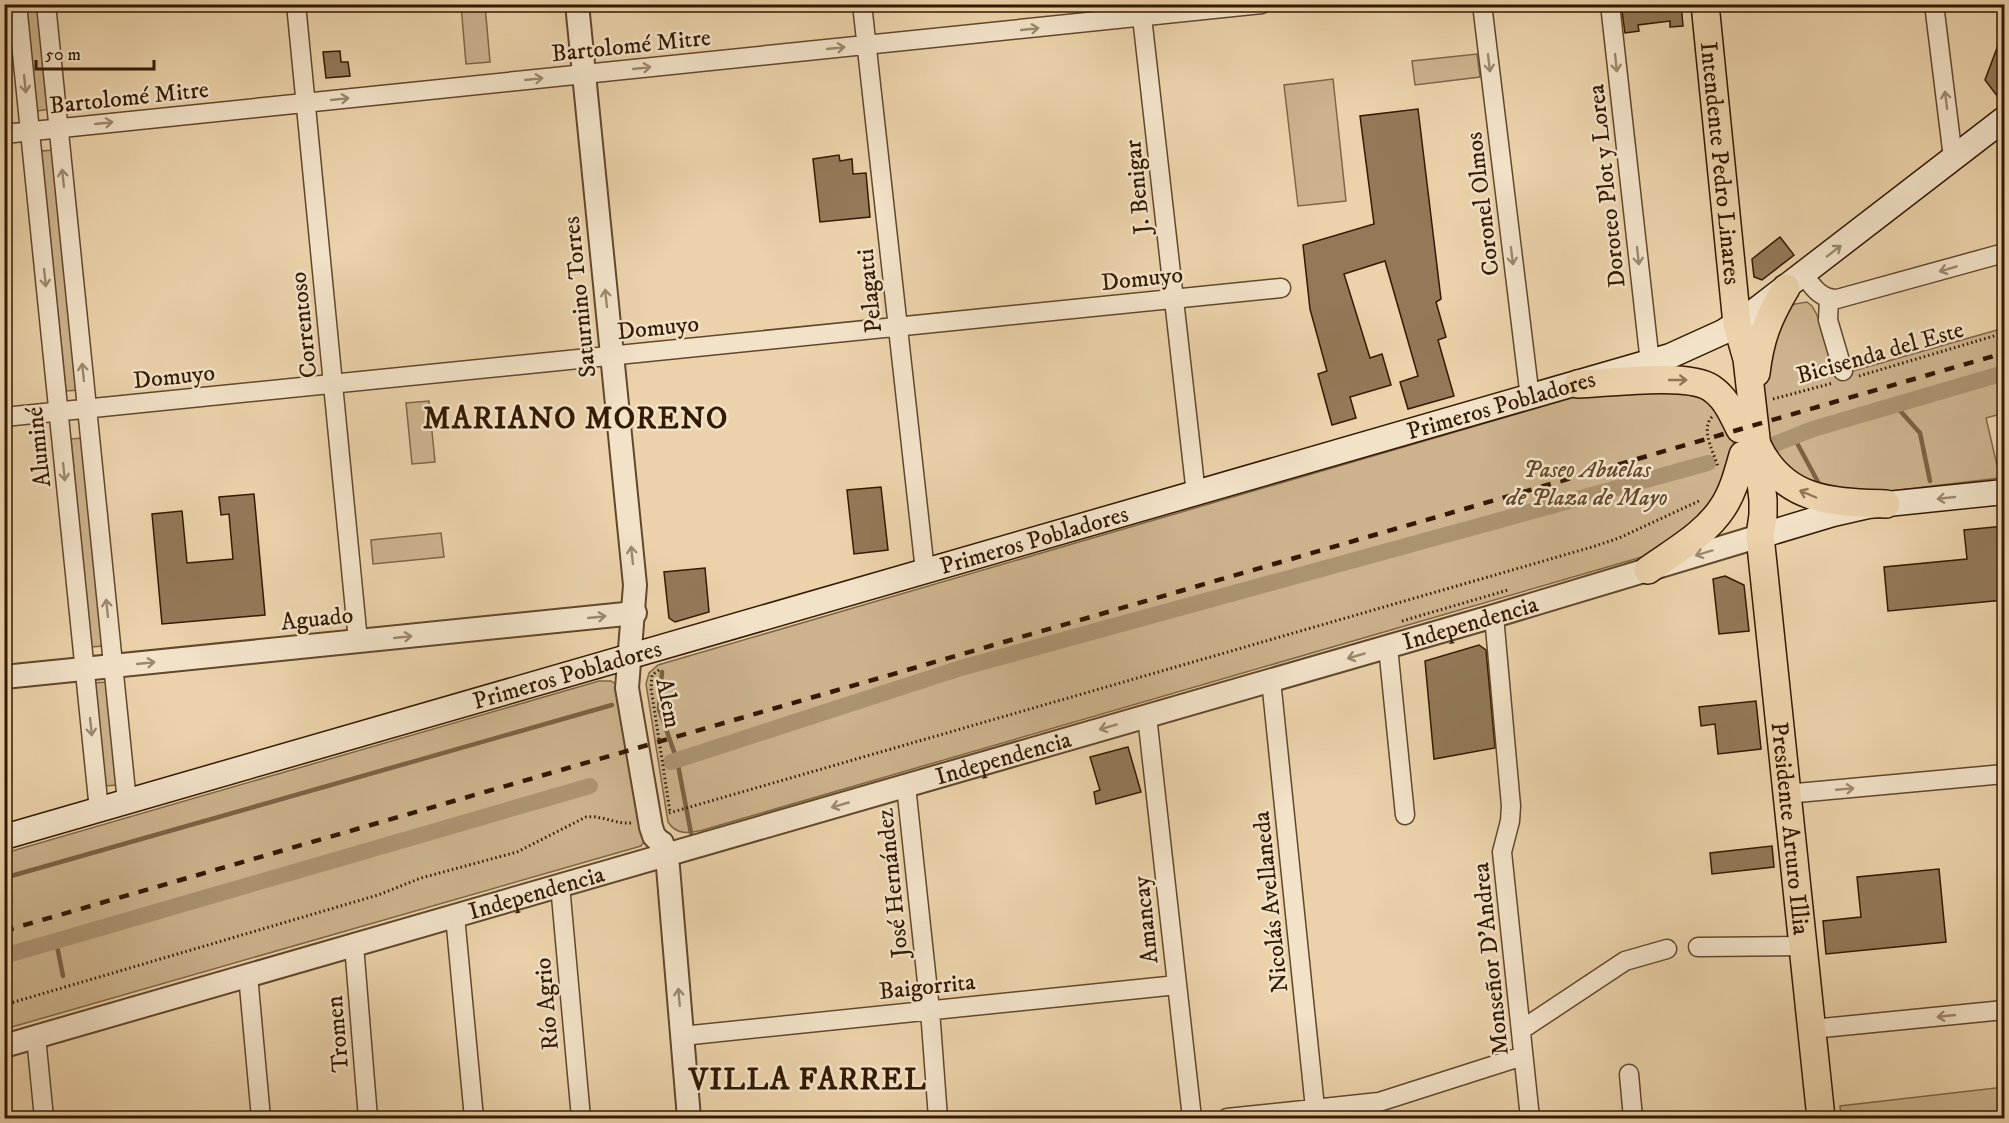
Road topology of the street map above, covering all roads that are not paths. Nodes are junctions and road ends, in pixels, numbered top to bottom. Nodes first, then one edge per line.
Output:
1 (17, 4) edge
2 (46, 4) edge
3 (296, 4) edge
4 (577, 4) edge
5 (862, 4) edge
6 (1262, 4) edge
7 (1482, 4) edge
8 (1610, 4) edge
9 (1705, 4) edge
10 (1934, 4) edge
11 (1132, 13) edge
12 (866, 45) junction
13 (584, 74) junction
14 (305, 103) junction
15 (2004, 119) edge
16 (58, 128) junction
17 (30, 131) junction
18 (4, 134) edge
19 (1953, 158) junction
20 (2004, 253) edge
21 (1795, 281) junction
22 (1281, 288) dead end
23 (1174, 299) junction
24 (1829, 299) junction
25 (1737, 324) junction
26 (898, 327) junction
27 (612, 356) junction
28 (1650, 363) junction
29 (1845, 377) road end
30 (333, 384) junction
31 (1578, 384) junction
32 (1530, 398) junction
33 (1759, 403) junction
34 (87, 409) junction
35 (58, 412) junction
36 (4, 417) edge
37 (1747, 442) junction
38 (2004, 492) edge
39 (1196, 494) junction
40 (1886, 504) junction
41 (1760, 536) junction
42 (1648, 570) junction
43 (925, 571) junction
44 (635, 613) junction
45 (1494, 616) junction
46 (358, 641) junction
47 (1389, 647) junction
48 (631, 656) junction
49 (113, 666) junction
50 (85, 669) junction
51 (4, 677) edge
52 (1271, 680) junction
53 (1147, 716) junction
54 (2004, 774) edge
55 (906, 786) junction
56 (1786, 795) junction
57 (127, 802) junction
58 (99, 810) junction
59 (1405, 814) dead end
60 (4, 837) edge
61 (664, 849) junction
62 (560, 885) junction
63 (455, 916) junction
64 (354, 945) junction
65 (1803, 946) junction
66 (1698, 947) dead end
67 (1667, 949) dead end
68 (248, 975) junction
69 (1177, 985) junction
70 (930, 1010) junction
71 (2004, 1010) edge
72 (1812, 1029) junction
73 (1521, 1030) junction
74 (682, 1035) junction
75 (36, 1037) junction
76 (4, 1046) edge
77 (1523, 1056) junction
78 (1629, 1074) dead end
79 (1315, 1114) edge
80 (44, 1119) edge
81 (261, 1119) edge
82 (368, 1119) edge
83 (474, 1119) edge
84 (581, 1119) edge
85 (689, 1119) edge
86 (938, 1119) edge
87 (1192, 1119) edge
88 (1227, 1119) edge
89 (1530, 1119) edge
90 (1633, 1119) edge
91 (1821, 1119) edge

1 -> 17 street, Aluminé
2 - 16 street
3 - 14 street, Correntoso
4 - 13 street, Saturnino Torres
5 - 12 street, Pelagatti
6 - 11 street, Bartolomé Mitre
7 -> 32 street, Coronel Olmos
8 -> 28 street, Doroteo Plot y Lorea
9 - 25 main road, Intendente Pedro Linares
19 -> 10 street
12 -> 11 street, Bartolomé Mitre
11 - 23 street, J. Benigar
13 -> 12 street, Bartolomé Mitre
12 - 26 street, Pelagatti
14 -> 13 street, Bartolomé Mitre
27 -> 13 street, Saturnino Torres
16 -> 14 street, Bartolomé Mitre
14 - 30 street, Correntoso
15 - 19 main road, Primeros Pobladores
16 - 17 street, Bartolomé Mitre
34 -> 16 street
17 - 18 street, Bartolomé Mitre
17 -> 35 street, Aluminé
21 -> 19 main road, Primeros Pobladores
20 -> 24 street
21 - 24 street
21 - 25 main road, Primeros Pobladores
21 - 33 main road
22 - 23 street, Domuyo
23 - 26 street, Domuyo
23 - 39 street, J. Benigar
24 - 29 street
25 - 28 main road, Primeros Pobladores
25 - 33 main road, Intendente Pedro Linares
25 - 37 main road, Intendente Pedro Linares
26 - 27 street, Domuyo
26 - 43 street, Pelagatti
27 - 30 street, Domuyo
44 -> 27 street, Saturnino Torres
28 - 31 main road, Primeros Pobladores
30 - 34 street, Domuyo
30 - 46 street, Correntoso
31 - 32 main road, Primeros Pobladores
31 -> 37 main road
32 - 39 main road, Primeros Pobladores
33 - 37 main road, Intendente Pedro Linares
34 - 35 street, Domuyo
49 -> 34 street
35 - 36 street, Domuyo
35 -> 50 street, Aluminé
40 -> 37 main road
37 - 41 main road, Intendente Pedro Linares
37 - 42 main road
38 -> 40 main road, Independencia
39 - 43 main road, Primeros Pobladores
40 - 41 main road, Independencia
41 -> 42 street, Independencia
41 - 56 main road, Presidente Arturo Illia
42 - 45 street, Independencia
43 - 48 main road, Primeros Pobladores
46 -> 44 street, Aguado
44 - 48 street, Saturnino Torres
45 - 47 street, Independencia
45 - 73 street, Monseñor D'Andrea
49 -> 46 street, Aguado
47 -> 52 street, Independencia
47 - 59 street
48 - 57 main road, Primeros Pobladores
48 - 61 street, Alem
49 - 50 street, Aguado
49 - 57 street
50 - 51 street, Aguado
50 -> 58 street, Aluminé
52 - 53 street, Independencia
52 - 79 street, Nicolás Avellaneda
53 -> 55 street, Independencia
53 - 69 street, Amancay
56 -> 54 street
55 -> 61 street, Independencia
55 - 70 street, José Hernández
56 - 65 main road, Presidente Arturo Illia
57 - 58 main road, Primeros Pobladores
58 - 60 main road, Primeros Pobladores
61 - 62 street, Independencia
74 -> 61 street, Alem
62 - 63 street, Independencia
62 - 84 street, Río Agrio
63 - 64 street, Independencia
63 - 83 street
64 - 68 street, Independencia
64 - 82 street, Tromen
65 - 66 street
65 - 72 main road, Presidente Arturo Illia
67 - 73 street
68 - 75 street, Independencia
68 - 81 street
69 - 70 street, Baigorrita
69 - 87 street, Amancay
70 - 74 street, Baigorrita
70 - 86 street, José Hernández
71 -> 72 street
72 - 91 main road, Presidente Arturo Illia
73 - 77 street, Monseñor D'Andrea
74 - 85 street, Alem
75 - 76 street, Independencia
75 - 80 street
77 - 79 street
77 - 89 street, Monseñor D'Andrea
78 - 90 street
79 - 88 street

